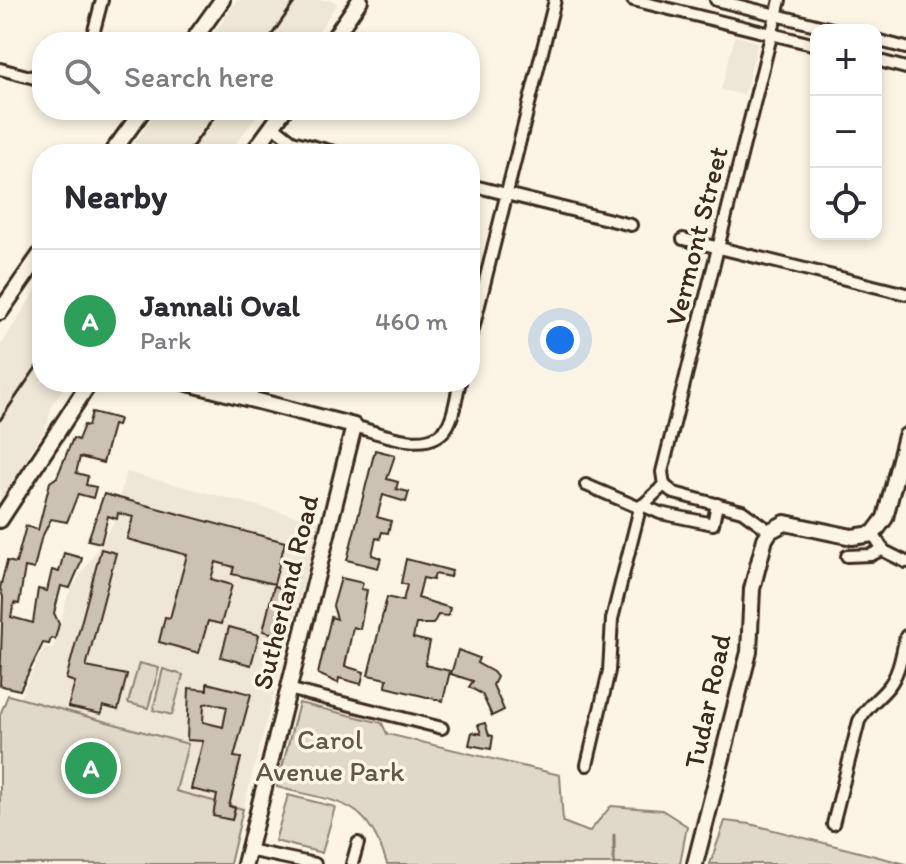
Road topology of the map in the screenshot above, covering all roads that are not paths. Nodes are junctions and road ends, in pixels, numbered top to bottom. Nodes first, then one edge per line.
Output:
1 (102, 0) edge
2 (222, 0) edge
3 (360, 0) edge
4 (555, 0) edge
5 (633, 0) edge
6 (716, 0) edge
7 (780, 0) edge
8 (776, 15) junction
9 (812, 24) edge
10 (94, 32) edge
11 (199, 32) edge
12 (338, 32) edge
13 (771, 34) junction
14 (882, 42) edge
15 (810, 44) edge
16 (906, 48) edge
17 (882, 62) edge
18 (906, 68) edge
19 (0, 69) edge
20 (32, 77) edge
21 (136, 120) edge
22 (277, 120) edge
23 (273, 126) junction
24 (292, 141) junction
25 (118, 144) edge
26 (260, 144) edge
27 (291, 144) edge
28 (304, 144) edge
29 (480, 188) edge
30 (505, 195) junction
31 (631, 225) dead end
32 (683, 239) dead end
33 (719, 248) junction
34 (32, 266) edge
35 (906, 294) edge
36 (480, 299) edge
37 (0, 312) edge
38 (83, 392) edge
39 (223, 392) edge
40 (458, 392) edge
41 (354, 426) junction
42 (906, 436) edge
43 (586, 485) dead end
44 (664, 485) junction
45 (717, 504) junction
46 (641, 507) junction
47 (0, 520) edge
48 (770, 531) junction
49 (873, 534) junction
50 (883, 549) junction
51 (847, 556) dead end
52 (906, 562) edge
53 (906, 636) edge
54 (288, 689) junction
55 (442, 728) dead end
56 (587, 765) dead end
57 (833, 824) dead end
58 (358, 843) dead end
59 (247, 857) edge
60 (288, 862) edge
61 (315, 864) edge
62 (352, 864) edge
63 (695, 864) edge

1 - 10 street
2 - 11 street
3 - 12 street
4 - 30 street
5 - 13 street
6 - 8 street
7 - 8 street, Vermont Street
8 - 9 street
8 - 13 street, Vermont Street
13 - 15 street
13 - 33 street, Vermont Street
14 - 16 street
17 - 18 street
19 - 20 street
21 - 25 street
22 - 23 street
23 - 24 street
23 - 26 street
24 - 27 street
24 - 28 street
29 - 30 street
30 - 31 street
30 - 36 street
32 - 33 street
33 - 35 street
33 - 44 street, Vermont Street
34 - 37 street
38 - 47 street
39 - 41 street
40 - 41 street
41 - 54 street, Sutherland Road
42 - 49 street
43 - 46 street
44 - 45 street
44 - 46 street
45 - 46 street
45 - 48 street
46 - 56 street
48 - 49 street
48 - 63 street, Tudar Road
49 - 50 street
50 - 51 street
50 - 52 street
53 - 57 street
54 - 55 street
54 - 59 street, Sutherland Road
58 - 62 street
59 - 60 street
60 - 61 street

